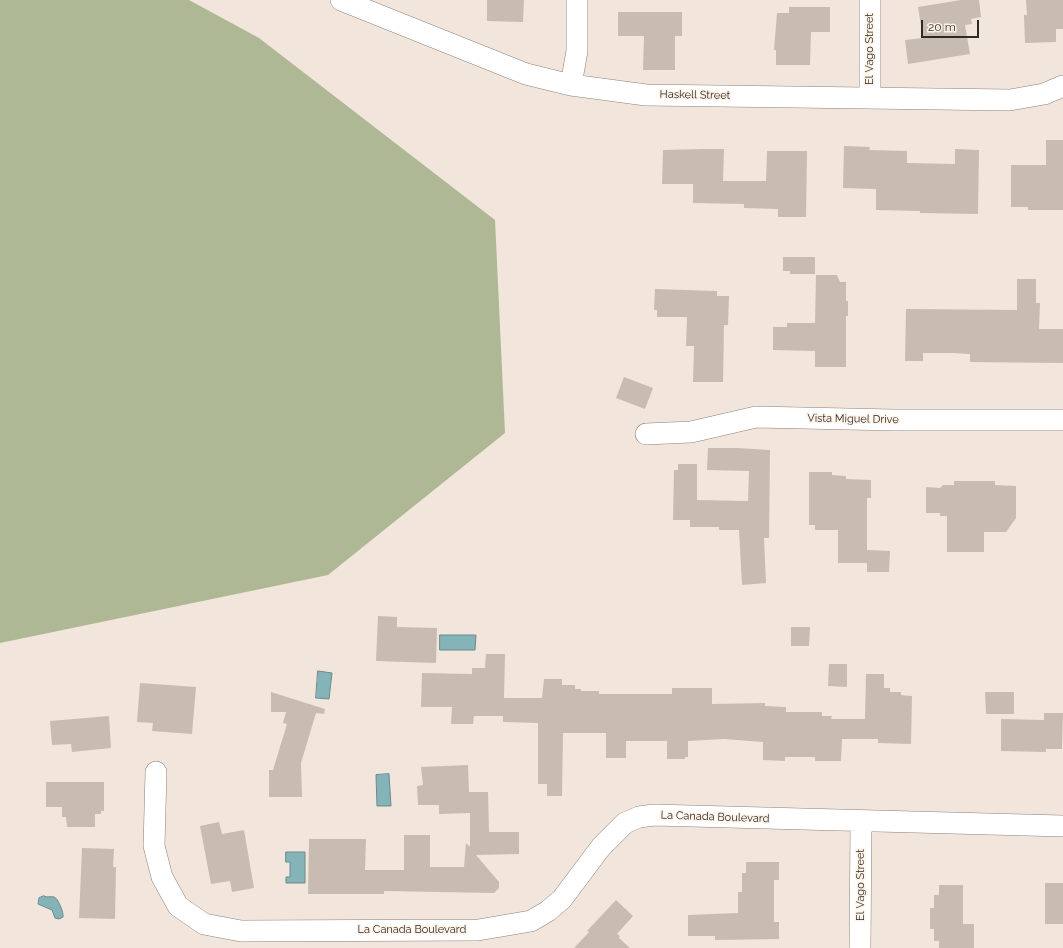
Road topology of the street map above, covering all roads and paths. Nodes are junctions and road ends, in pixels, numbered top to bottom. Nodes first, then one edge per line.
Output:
1 (341, 0) edge
2 (577, 0) edge
3 (870, 0) edge
4 (571, 85) junction
5 (1063, 86) edge
6 (870, 97) junction
7 (1063, 420) edge
8 (646, 434) dead end
9 (156, 772) dead end
10 (861, 822) junction
11 (1063, 826) edge
12 (240, 939) edge
13 (860, 948) edge

1 - 4 street, Haskell Street
2 - 4 street
3 - 6 street, El Vago Street
4 - 6 street, Haskell Street
5 - 6 street, Haskell Street
7 - 8 street, Vista Miguel Drive
9 - 12 street, La Canada Boulevard
10 - 11 street, La Canada Boulevard
10 - 12 street, La Canada Boulevard
10 - 13 street, El Vago Street

